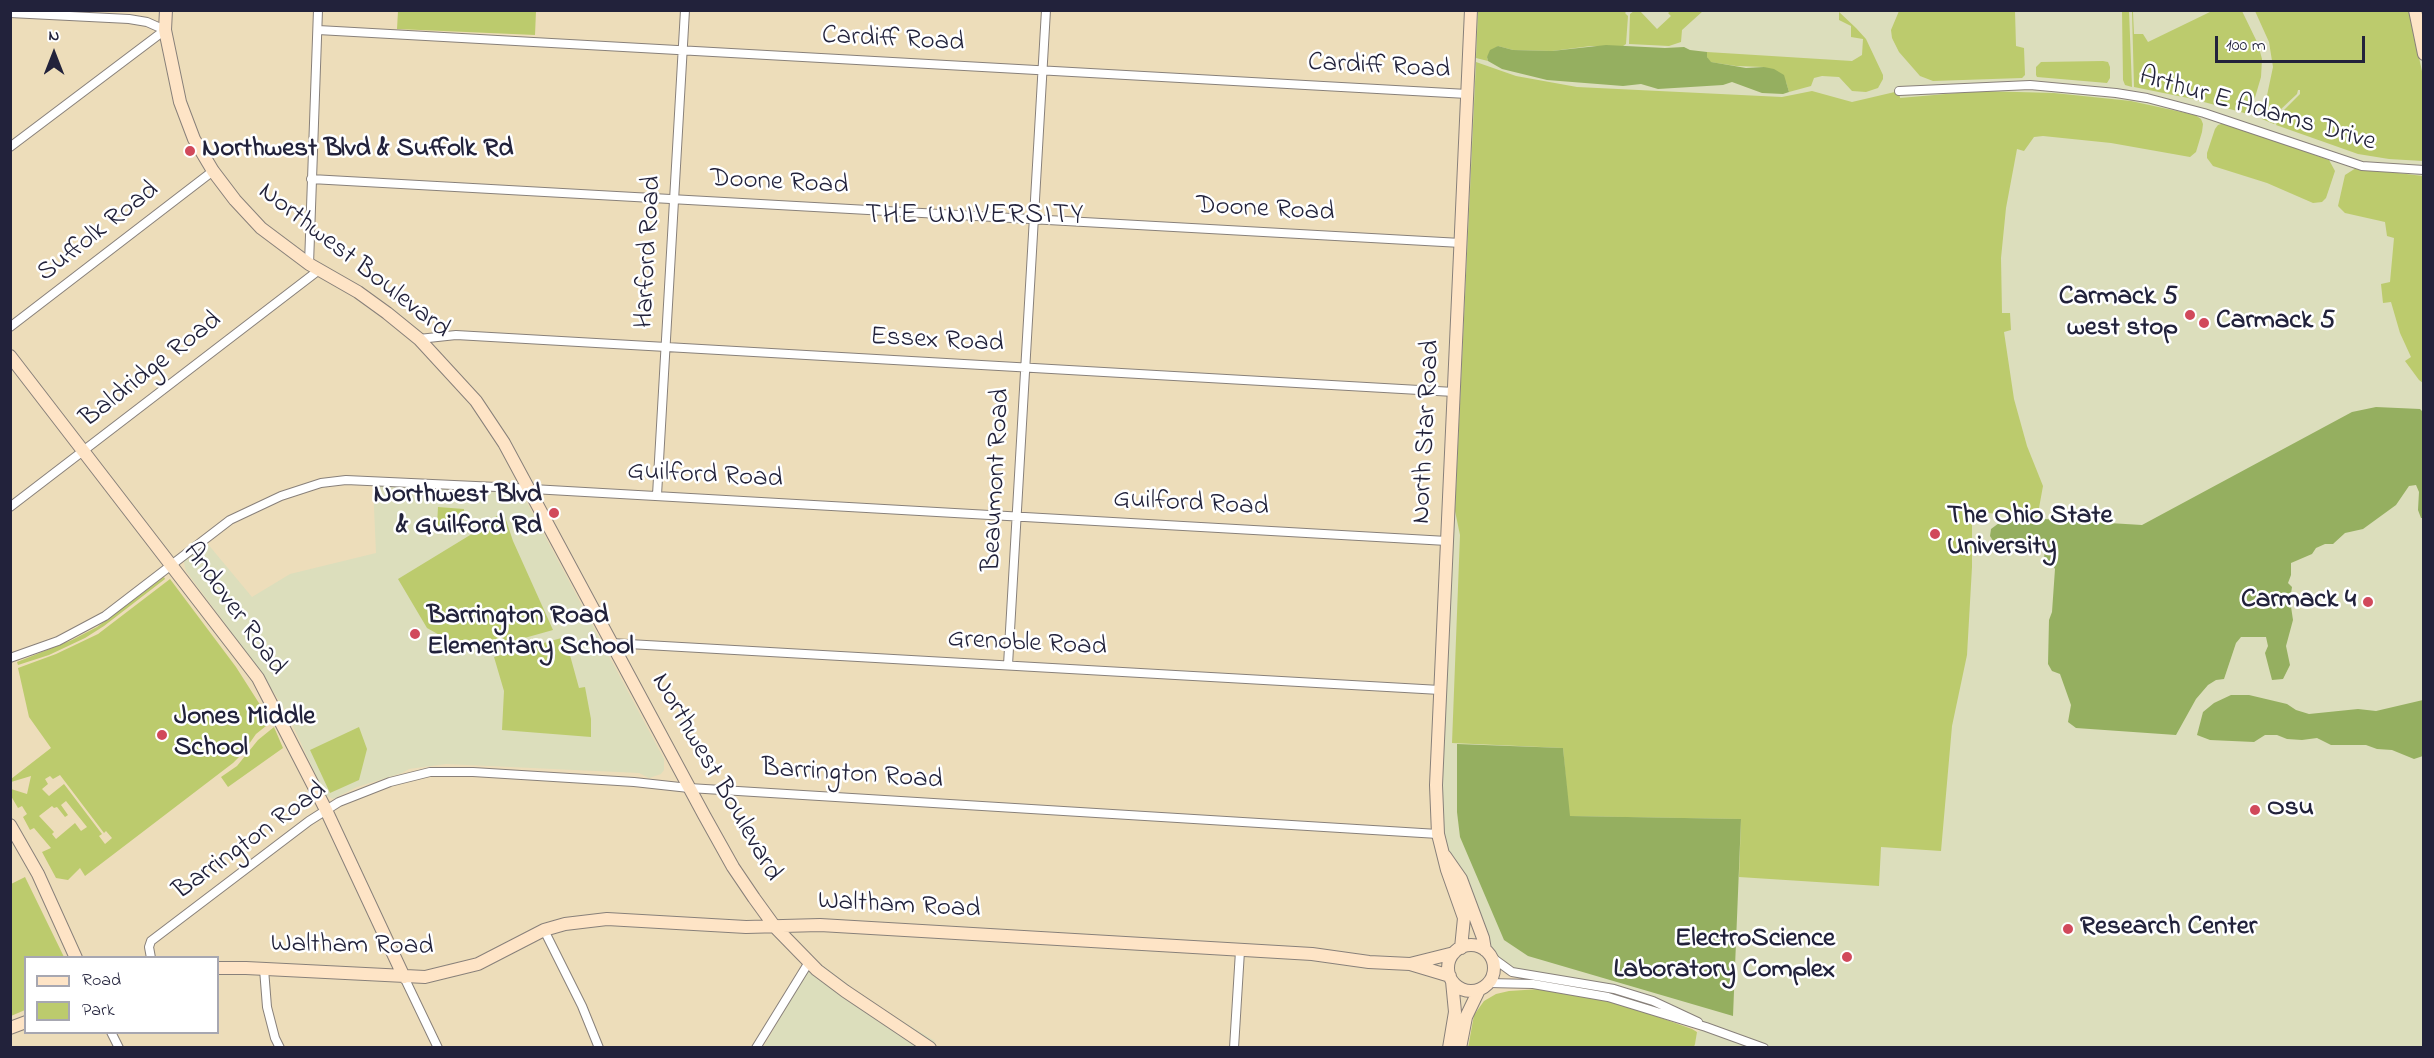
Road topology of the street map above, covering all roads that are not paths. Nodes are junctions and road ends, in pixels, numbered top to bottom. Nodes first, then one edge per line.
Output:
1 (166, 10) edge
2 (318, 10) edge
3 (685, 10) edge
4 (1046, 10) edge
5 (1471, 10) edge
6 (2415, 10) edge
7 (10, 13) edge
8 (165, 30) junction
9 (318, 30) junction
10 (682, 51) junction
11 (2424, 54) edge
12 (1041, 71) junction
13 (1899, 91) dead end
14 (1467, 94) junction
15 (10, 147) edge
16 (2424, 170) edge
17 (213, 171) junction
18 (311, 179) junction
19 (674, 199) junction
20 (1034, 219) junction
21 (1461, 243) junction
22 (314, 267) junction
23 (10, 327) edge
24 (419, 339) junction
25 (665, 347) junction
26 (10, 356) edge
27 (1025, 368) junction
28 (1454, 392) junction
29 (83, 451) junction
30 (529, 489) junction
31 (657, 495) junction
32 (10, 507) edge
33 (1016, 517) junction
34 (1447, 541) junction
35 (171, 564) junction
36 (611, 643) junction
37 (10, 658) edge
38 (1008, 665) junction
39 (1440, 690) junction
40 (689, 788) junction
41 (326, 810) junction
42 (10, 825) edge
43 (1438, 834) junction
44 (1444, 856) junction
45 (776, 927) junction
46 (544, 930) junction
47 (1240, 951) junction
48 (1458, 951) junction
49 (1488, 953) junction
50 (76, 956) edge
51 (151, 956) edge
52 (809, 962) junction
53 (1410, 964) junction
54 (219, 969) edge
55 (264, 969) junction
56 (404, 977) junction
57 (1451, 979) junction
58 (1484, 987) junction
59 (1706, 1027) junction
60 (926, 1046) edge
61 (279, 1047) edge
62 (438, 1047) edge
63 (600, 1047) edge
64 (756, 1047) edge
65 (1234, 1047) edge
66 (1449, 1047) edge
67 (1460, 1047) edge
68 (1764, 1047) edge

1 - 8 street, Northwest Boulevard
2 - 9 street
3 - 10 street, Harford Road
4 - 12 street, Beaumont Road
5 - 14 street, North Star Road
6 - 11 street
7 - 8 street
8 - 15 street
8 - 17 street, Northwest Boulevard
9 - 10 street, Cardiff Road
9 - 18 street
10 - 12 street, Cardiff Road
10 - 19 street, Harford Road
12 - 14 street, Cardiff Road
12 - 20 street, Beaumont Road
13 - 16 street, Arthur E Adams Drive
14 - 21 street, North Star Road
17 - 22 street, Northwest Boulevard
17 - 23 street, Suffolk Road
18 - 19 street, Doone Road
18 - 22 street
19 - 20 street, Doone Road
19 - 25 street, Harford Road
20 - 21 street, Doone Road
20 - 27 street, Beaumont Road
21 - 28 street, North Star Road
22 - 24 street, Northwest Boulevard
22 - 29 street, Baldridge Road
24 - 25 street, Essex Road
24 - 30 street, Northwest Boulevard
25 - 27 street, Essex Road
25 - 31 street, Harford Road
26 - 29 street, Andover Road
27 - 28 street, Essex Road
27 - 33 street, Beaumont Road
28 - 34 street, North Star Road
29 - 32 street, Baldridge Road
29 - 35 street, Andover Road
30 - 31 street, Guilford Road
30 - 35 street, Guilford Road
30 - 36 street, Northwest Boulevard
31 - 33 street, Guilford Road
33 - 34 street, Guilford Road
33 - 38 street, Beaumont Road
34 - 39 street, North Star Road
35 - 37 street, Guilford Road
35 - 41 street, Andover Road
36 - 38 street, Grenoble Road
36 - 40 street, Northwest Boulevard
38 - 39 street, Grenoble Road
39 - 43 street, North Star Road
40 - 41 street, Barrington Road
40 - 43 street, Barrington Road
40 - 45 street, Northwest Boulevard
41 - 51 street, Barrington Road
41 - 56 street, Andover Road
42 - 50 street
43 - 44 street, North Star Road
44 - 48 street, North Star Road
44 - 49 street, North Star Road
45 - 46 street, Waltham Road
45 - 47 street, Waltham Road
45 - 52 street, Northwest Boulevard
46 - 56 street, Waltham Road
46 - 63 street
47 - 53 street, Waltham Road
47 - 65 street
48 - 49 street
48 - 53 street, Waltham Road
48 - 57 street
49 - 58 street
49 - 59 street
52 - 60 street, Northwest Boulevard
52 - 64 street
53 - 57 street, Waltham Road
54 - 55 street, Waltham Road
55 - 56 street, Waltham Road
55 - 61 street
56 - 62 street, Andover Road
57 - 58 street
57 - 66 street
58 - 59 street
58 - 67 street
59 - 68 street

